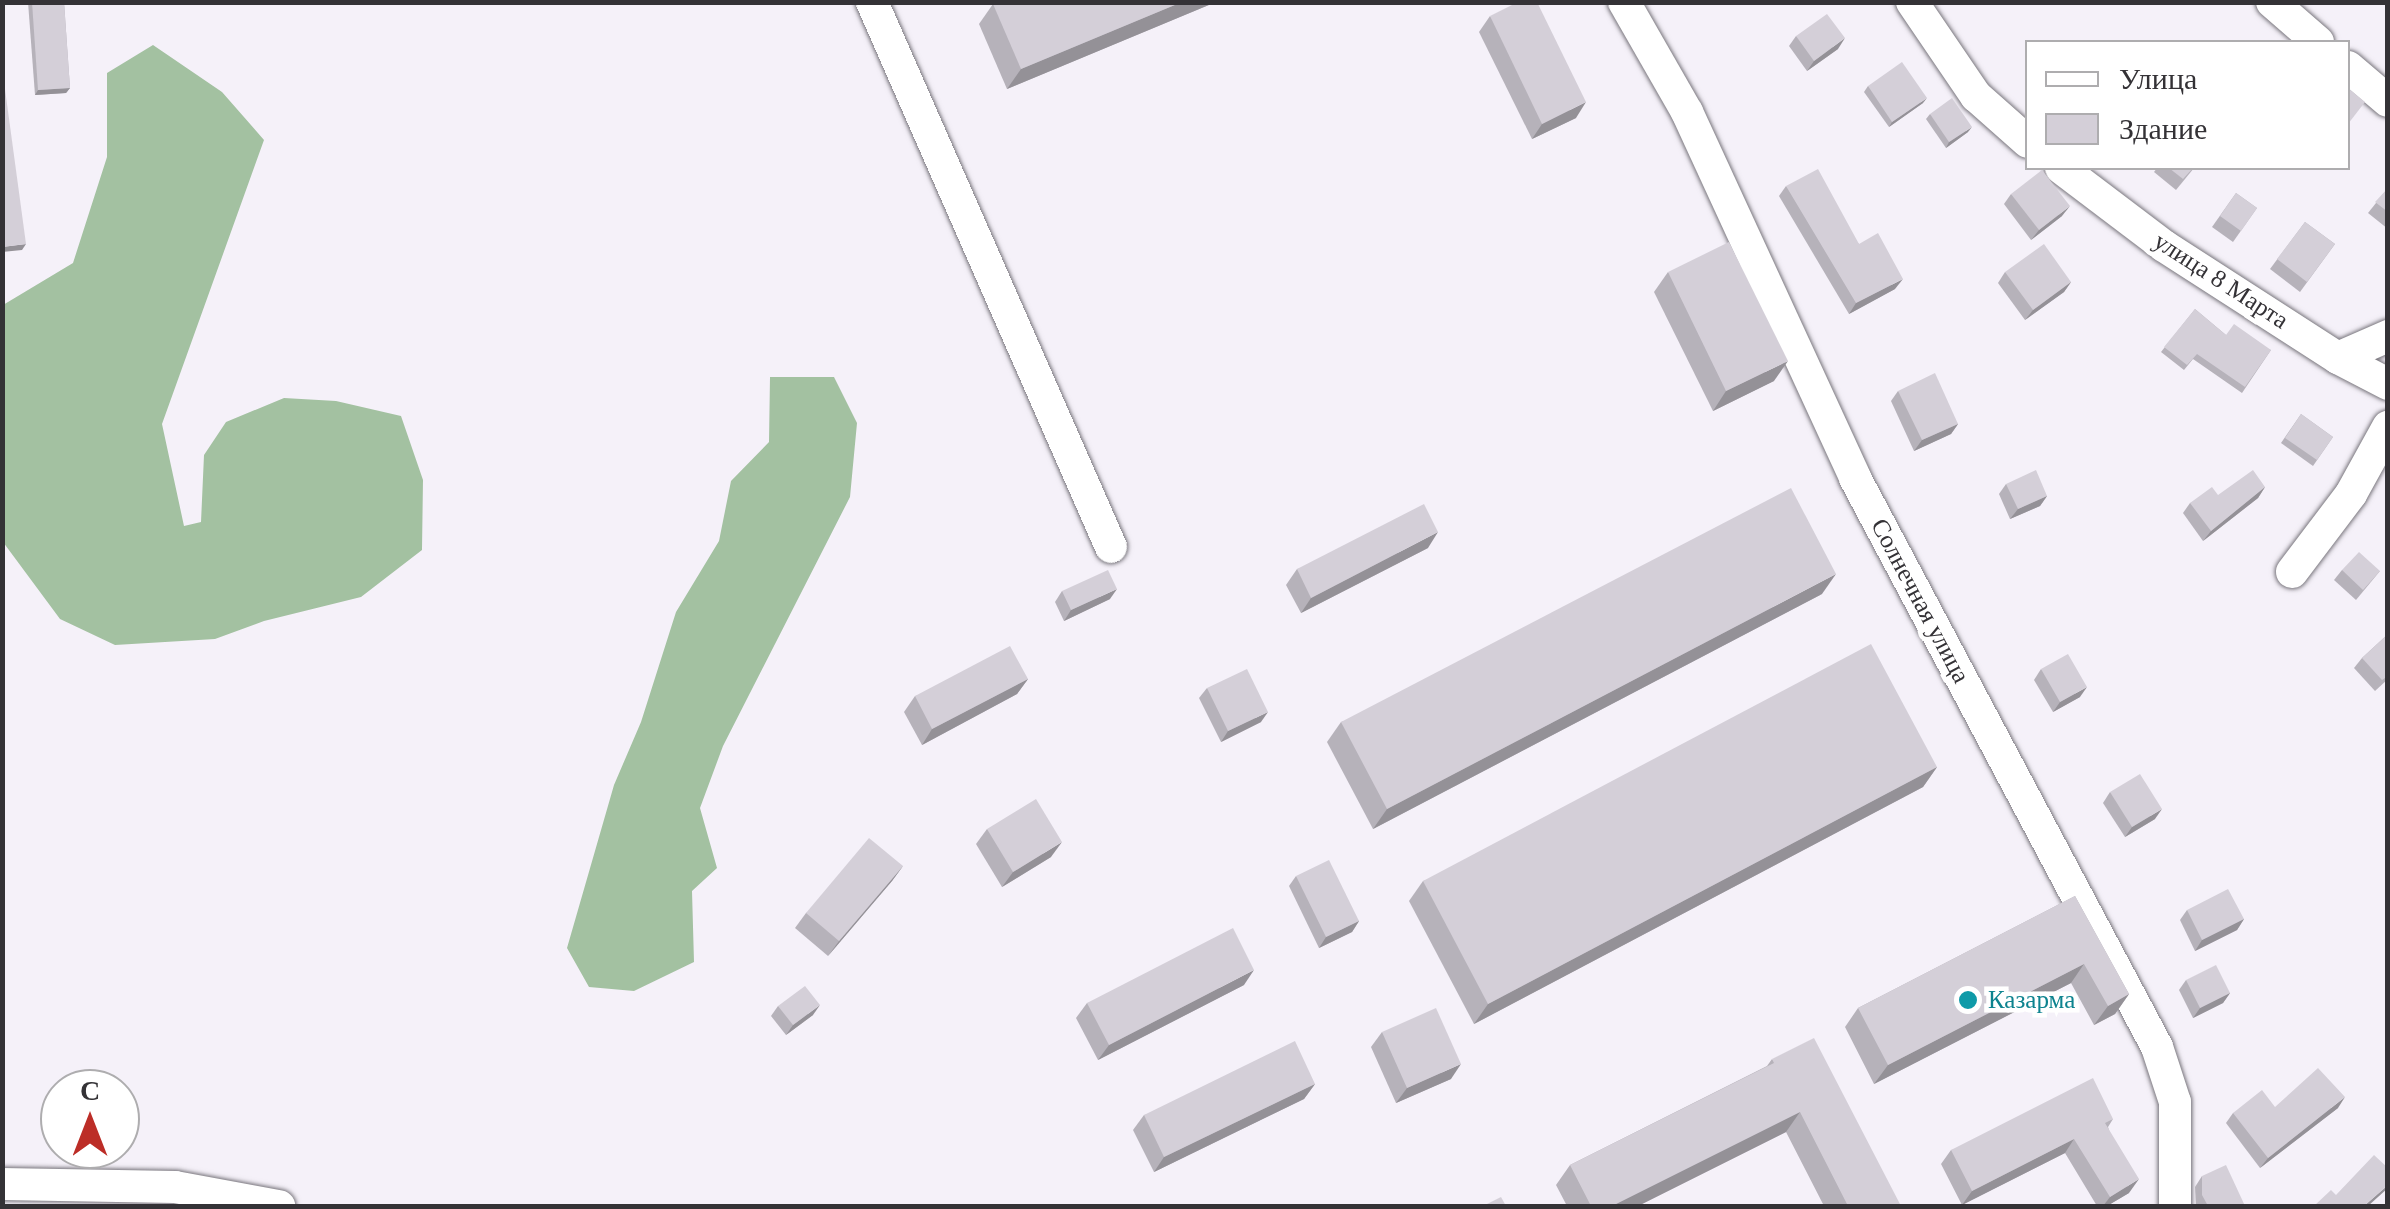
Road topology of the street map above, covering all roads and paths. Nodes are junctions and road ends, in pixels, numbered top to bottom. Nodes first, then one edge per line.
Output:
1 (872, 2) edge
2 (1624, 2) edge
3 (1912, 2) edge
4 (2272, 2) edge
5 (2316, 40) edge
6 (2350, 70) edge
7 (2388, 101) edge
8 (2025, 139) edge
9 (2065, 170) edge
10 (2388, 336) edge
11 (2338, 358) junction
12 (2388, 384) edge
13 (2388, 427) edge
14 (1111, 547) dead end
15 (2292, 572) dead end
16 (2, 1184) edge
17 (68, 1196) edge
18 (279, 1206) edge
19 (2175, 1206) edge

1 - 14 street
2 - 19 street, Солнечная улица
3 - 8 street
4 - 5 street
6 - 7 street
9 - 11 street, улица 8 Марта
10 - 11 street
11 - 12 street, улица 8 Марта
13 - 15 street
16 - 17 street
17 - 18 street

